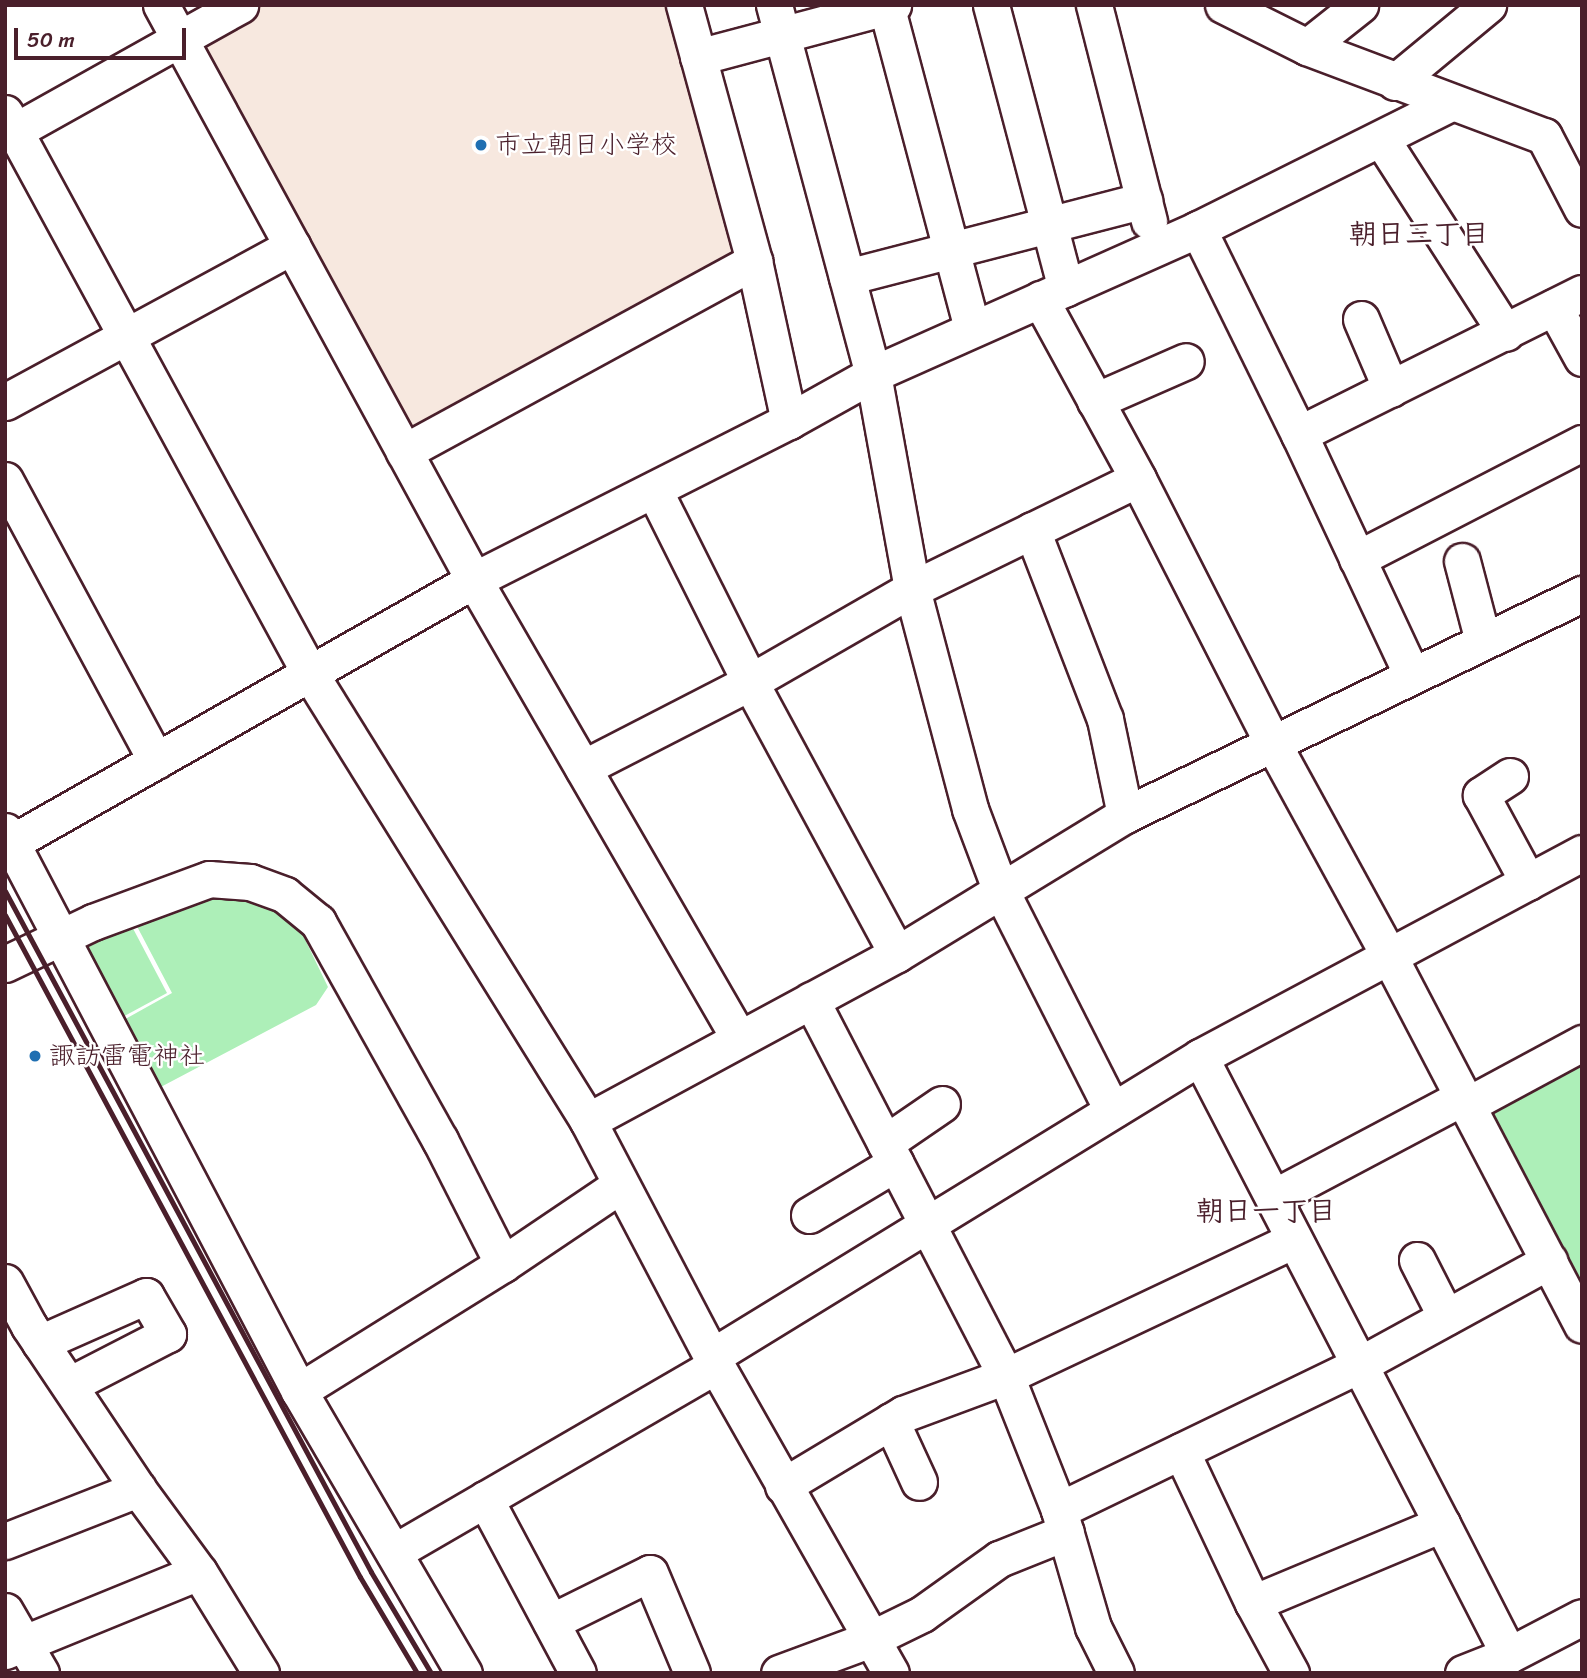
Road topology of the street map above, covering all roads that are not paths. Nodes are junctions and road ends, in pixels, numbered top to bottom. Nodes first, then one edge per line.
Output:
1 (161, 5) edge
2 (240, 5) edge
3 (684, 5) edge
4 (991, 5) edge
5 (1094, 5) edge
6 (1360, 5) edge
7 (1488, 5) edge
8 (889, 6) edge
9 (1227, 6) edge
10 (778, 20) edge
11 (179, 39) junction
12 (1307, 47) junction
13 (698, 57) junction
14 (1395, 82) junction
15 (1451, 103) junction
16 (10, 122) edge
17 (1382, 140) junction
18 (1144, 200) junction
19 (1582, 209) edge
20 (1049, 224) junction
21 (1198, 229) junction
22 (292, 246) junction
23 (1156, 248) junction
24 (951, 250) junction
25 (754, 261) junction
26 (847, 277) junction
27 (1053, 293) junction
28 (1568, 300) edge
29 (1361, 319) dead end
30 (972, 329) junction
31 (1506, 333) junction
32 (126, 335) junction
33 (1582, 358) edge
34 (1186, 361) dead end
35 (873, 374) junction
36 (1391, 389) junction
37 (1095, 401) junction
38 (5, 402) edge
39 (789, 421) junction
40 (1300, 434) junction
41 (1582, 443) edge
42 (404, 452) junction
43 (1138, 479) junction
44 (5, 480) edge
45 (654, 490) junction
46 (1032, 530) junction
47 (1357, 559) junction
48 (1462, 561) dead end
49 (474, 580) junction
50 (912, 589) junction
51 (1582, 594) edge
52 (1483, 640) junction
53 (309, 672) junction
54 (1412, 675) junction
55 (750, 682) junction
56 (1272, 742) junction
57 (156, 761) junction
58 (583, 768) junction
59 (1510, 776) dead end
60 (1125, 814) junction
61 (8, 837) edge
62 (1582, 853) edge
63 (1528, 881) junction
64 (1000, 889) junction
65 (63, 936) junction
66 (897, 954) junction
67 (1389, 956) junction
68 (5, 964) edge
69 (811, 1000) junction
70 (739, 1038) junction
71 (1582, 1042) edge
72 (1200, 1057) junction
73 (1465, 1101) junction
74 (942, 1104) dead end
75 (1112, 1110) junction
76 (588, 1121) junction
77 (891, 1153) junction
78 (620, 1185) junction
79 (1274, 1198) junction
80 (809, 1215) dead end
81 (927, 1223) junction
82 (1294, 1240) junction
83 (1417, 1260) dead end
84 (1549, 1261) junction
85 (503, 1264) junction
86 (5, 1282) edge
87 (1446, 1317) junction
88 (1582, 1325) edge
89 (25, 1334) edge
90 (714, 1361) junction
91 (1359, 1365) junction
92 (1006, 1376) junction
93 (69, 1385) junction
94 (299, 1391) junction
95 (891, 1421) junction
96 (1181, 1451) junction
97 (919, 1482) dead end
98 (783, 1486) junction
99 (138, 1489) junction
100 (485, 1499) junction
101 (1063, 1521) junction
102 (1442, 1524) junction
103 (5, 1541) edge
104 (394, 1552) junction
105 (199, 1572) junction
106 (1253, 1603) junction
107 (5, 1611) edge
108 (1582, 1616) edge
109 (551, 1622) junction
110 (871, 1639) junction
111 (14, 1647) edge
112 (1509, 1655) junction
113 (41, 1673) edge
114 (261, 1673) edge
115 (464, 1673) edge
116 (578, 1673) edge
117 (692, 1673) edge
118 (779, 1673) edge
119 (891, 1673) edge
120 (1116, 1673) edge
121 (1291, 1673) edge
122 (1463, 1673) edge

1 - 11 street
2 - 11 street
3 - 13 street
4 - 20 street
5 - 18 street
6 - 12 street
7 - 14 street
8 - 10 street
8 - 24 street
9 - 12 street
10 - 13 street
10 - 26 street
11 - 16 street
11 - 22 street
12 - 14 street
13 - 25 street
14 - 15 street
15 - 17 street
15 - 19 street
16 - 32 street
17 - 21 street
17 - 31 street
18 - 20 street
18 - 23 street
20 - 24 street
20 - 27 street
21 - 23 street
21 - 40 street
22 - 32 street
22 - 42 street
23 - 27 street
24 - 26 street
24 - 30 street
25 - 39 street
25 - 42 street
26 - 35 street
27 - 30 street
27 - 37 street
28 - 31 street
28 - 33 street
29 - 36 street
30 - 35 street
31 - 36 street
32 - 38 street
32 - 53 street
34 - 37 street
35 - 39 street
35 - 50 street
36 - 40 street
37 - 43 street
39 - 45 street
40 - 47 street
41 - 47 street
42 - 49 street
43 - 46 street
43 - 56 street
44 - 57 street
45 - 49 street
45 - 55 street
46 - 50 street
46 - 60 street
47 - 54 street
48 - 52 street
49 - 53 street
49 - 58 street
50 - 55 street
50 - 64 street
51 - 52 street
52 - 54 street
53 - 57 street
53 - 76 street
54 - 56 street
55 - 58 street
55 - 66 street
56 - 60 street
56 - 67 street
57 - 61 street
58 - 70 street
59 - 63 street
60 - 64 street
61 - 65 street
62 - 63 street
63 - 67 street
64 - 66 street
64 - 75 street
65 - 68 street
65 - 85 street
65 - 94 street
66 - 69 street
67 - 72 street
67 - 73 street
69 - 70 street
69 - 77 street
70 - 76 street
71 - 73 street
72 - 75 street
72 - 79 street
73 - 79 street
73 - 84 street
74 - 77 street
75 - 81 street
76 - 78 street
77 - 80 street
77 - 81 street
78 - 85 street
78 - 90 street
79 - 82 street
81 - 90 street
81 - 92 street
82 - 91 street
82 - 92 street
83 - 87 street
84 - 87 street
84 - 88 street
85 - 94 street
86 - 89 street
87 - 91 street
89 - 93 street
89 - 93 street
90 - 98 street
90 - 100 street
91 - 96 street
91 - 102 street
92 - 95 street
92 - 101 street
93 - 99 street
94 - 104 street
95 - 97 street
95 - 98 street
96 - 101 street
96 - 106 street
98 - 110 street
99 - 103 street
99 - 105 street
100 - 104 street
100 - 109 street
101 - 110 street
101 - 120 street
102 - 106 street
102 - 112 street
104 - 115 street
105 - 111 street
105 - 114 street
106 - 121 street
107 - 111 street
108 - 112 street
109 - 116 street
109 - 117 street
110 - 118 street
110 - 119 street
111 - 113 street
112 - 122 street

